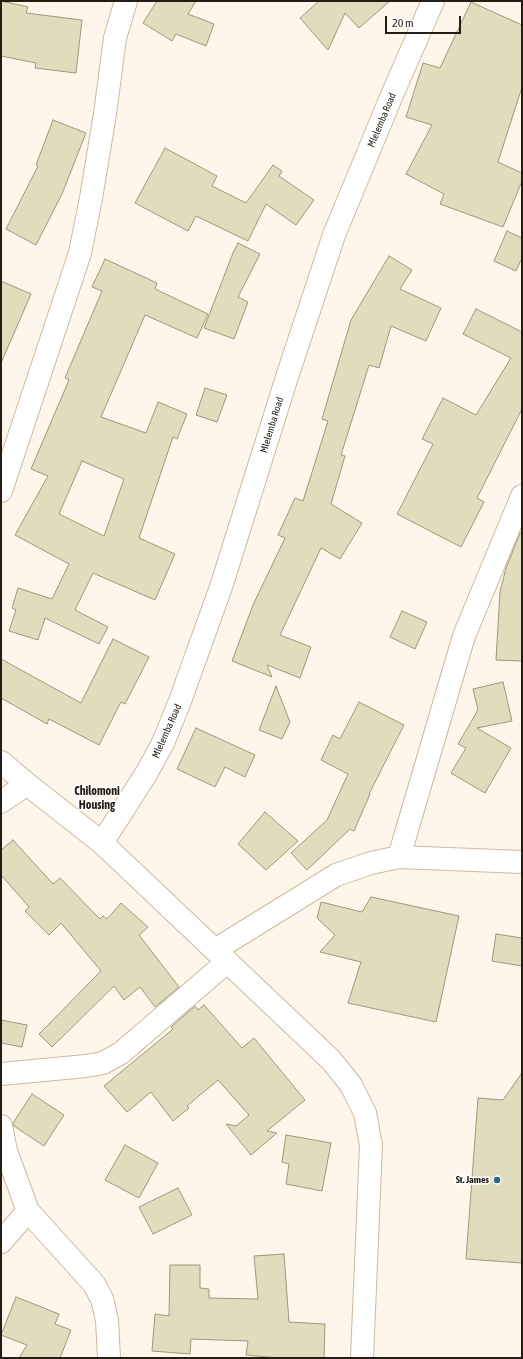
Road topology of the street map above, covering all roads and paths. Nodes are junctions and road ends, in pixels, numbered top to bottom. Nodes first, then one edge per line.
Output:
1 (126, 1) edge
2 (433, 1) edge
3 (1, 491) edge
4 (522, 496) edge
5 (1, 762) edge
6 (27, 784) junction
7 (1, 802) edge
8 (102, 843) junction
9 (398, 857) junction
10 (522, 862) edge
11 (221, 956) junction
12 (1, 1074) edge
13 (1, 1126) edge
14 (28, 1211) junction
15 (1, 1242) edge
16 (109, 1358) edge
17 (362, 1358) edge

1 - 3 street
2 - 8 street, Mlelemba Road
4 - 9 street
5 - 6 street
6 - 7 street
6 - 8 street
8 - 11 street
9 - 10 street
9 - 11 street
11 - 12 street
11 - 17 street
13 - 14 street
14 - 15 street
14 - 16 street

